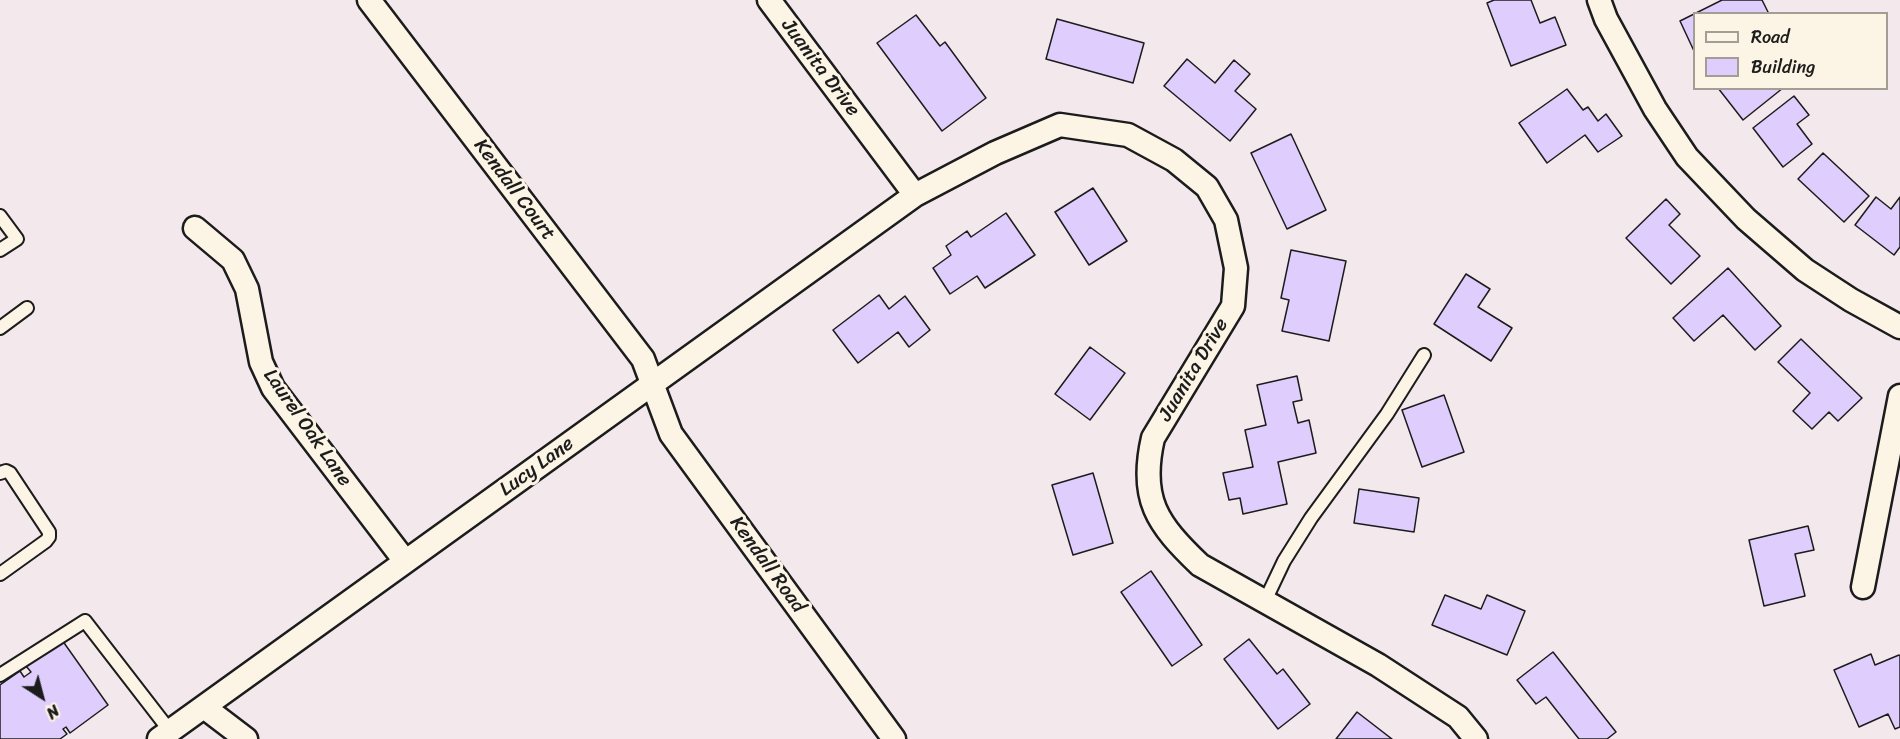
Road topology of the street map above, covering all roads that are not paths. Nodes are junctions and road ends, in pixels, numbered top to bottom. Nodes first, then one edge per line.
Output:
1 (369, 0) edge
2 (770, 0) edge
3 (1599, 0) edge
4 (915, 195) junction
5 (0, 216) edge
6 (195, 228) dead end
7 (0, 250) edge
8 (27, 308) dead end
9 (1900, 327) edge
10 (0, 328) edge
11 (1424, 356) dead end
12 (652, 385) junction
13 (1900, 396) edge
14 (0, 473) edge
15 (405, 561) junction
16 (0, 574) edge
17 (1863, 588) dead end
18 (1265, 601) junction
19 (0, 675) edge
20 (204, 707) junction
21 (165, 735) edge
22 (246, 739) edge
23 (894, 739) edge
24 (1476, 739) edge

1 - 12 street, Kendall Court
2 - 4 street, Juanita Drive
3 - 9 street
4 - 12 street, Lucy Lane
4 - 18 street, Juanita Drive
5 - 7 lane
6 - 15 street, Laurel Oak Lane
8 - 10 lane
11 - 18 lane
12 - 15 street, Lucy Lane
12 - 23 street, Kendall Road
13 - 17 street
14 - 16 lane
15 - 20 street, Lucy Lane
18 - 24 street, Juanita Drive
19 - 21 lane
20 - 21 street, Lucy Lane
20 - 22 street

